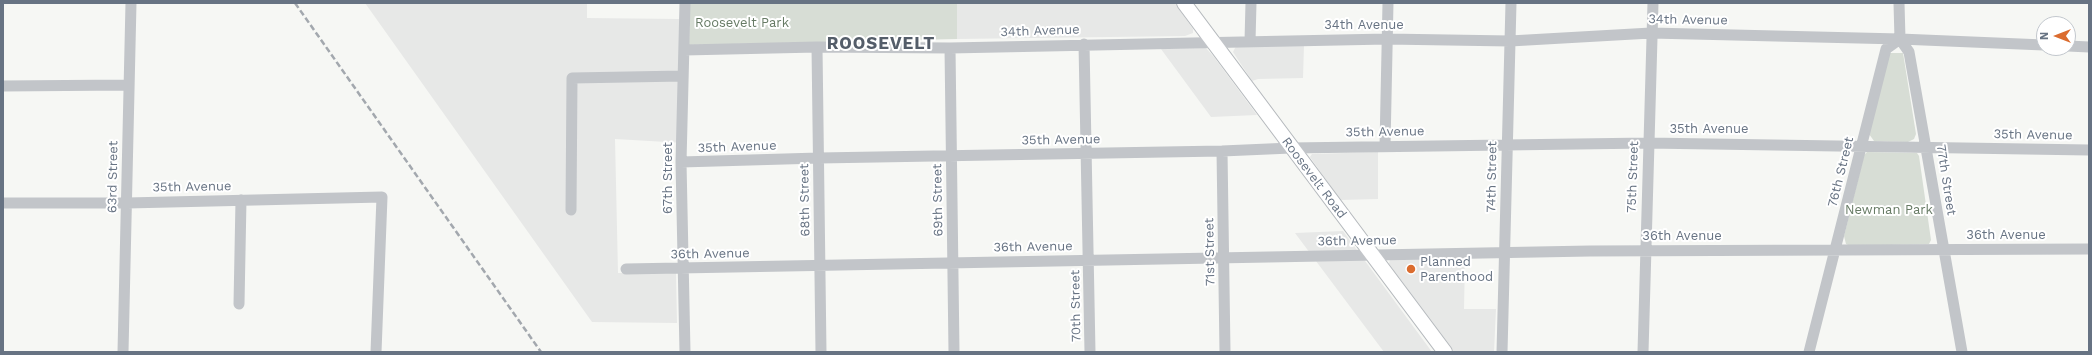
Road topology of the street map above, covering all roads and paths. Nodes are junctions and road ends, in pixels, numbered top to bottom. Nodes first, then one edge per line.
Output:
1 (131, 3) edge
2 (685, 3) edge
3 (1184, 3) edge
4 (1251, 3) edge
5 (1388, 3) edge
6 (1511, 3) edge
7 (1653, 3) edge
8 (1899, 3) edge
9 (1652, 33) junction
10 (1387, 39) junction
11 (1900, 39) junction
12 (1211, 41) junction
13 (1250, 41) junction
14 (1510, 41) junction
15 (1084, 44) junction
16 (2036, 45) edge
17 (2076, 46) edge
18 (818, 47) junction
19 (2089, 47) edge
20 (950, 48) junction
21 (684, 50) junction
22 (683, 76) junction
23 (128, 85) junction
24 (3, 86) edge
25 (1648, 143) junction
26 (1506, 145) junction
27 (1862, 145) junction
28 (1385, 146) junction
29 (1291, 148) junction
30 (1926, 148) junction
31 (2089, 150) edge
32 (1222, 151) junction
33 (1087, 154) junction
34 (951, 155) junction
35 (819, 158) junction
36 (681, 162) junction
37 (241, 200) junction
38 (3, 203) edge
39 (127, 203) junction
40 (571, 210) dead end
41 (1836, 249) junction
42 (2089, 249) edge
43 (1645, 250) junction
44 (1943, 250) junction
45 (1504, 253) junction
46 (1373, 255) junction
47 (1224, 258) junction
48 (1089, 260) junction
49 (952, 263) junction
50 (820, 266) junction
51 (683, 268) junction
52 (626, 269) dead end
53 (239, 304) dead end
54 (122, 352) edge
55 (376, 352) edge
56 (685, 352) edge
57 (821, 352) edge
58 (954, 352) edge
59 (1090, 352) edge
60 (1225, 352) edge
61 (1445, 352) edge
62 (1502, 352) edge
63 (1643, 352) edge
64 (1809, 352) edge
65 (1962, 352) edge

1 - 23 street, 63rd Street
2 - 21 street, 67th Street
3 - 12 main road, Roosevelt Road
4 - 13 street
5 - 10 street
6 - 14 street, 74th Street
7 - 9 street, 75th Street
8 - 11 street
9 - 11 street, 34th Avenue
9 - 14 street, 34th Avenue
9 - 25 street, 75th Street
10 - 13 street, 34th Avenue
10 - 14 street, 34th Avenue
10 - 28 street
11 - 16 street, 34th Avenue
11 - 27 street, 76th Street
11 - 30 street, 77th Street
12 - 13 street, 34th Avenue
12 - 15 street, 34th Avenue
12 - 29 main road, Roosevelt Road
14 - 26 street, 74th Street
15 - 20 street, 34th Avenue
15 - 33 street, 70th Street
17 - 19 street
18 - 20 street, 34th Avenue
18 - 21 street, 34th Avenue
18 - 35 street, 68th Street
20 - 34 street, 69th Street
21 - 22 street, 67th Street
22 - 36 street, 67th Street
22 - 40 street
23 - 24 street
23 - 39 street, 63rd Street
25 - 26 street, 35th Avenue
25 - 27 street, 35th Avenue
25 - 43 street, 75th Street
26 - 28 street, 35th Avenue
26 - 45 street, 74th Street
27 - 30 street, 35th Avenue
27 - 41 street, 76th Street
28 - 29 street, 35th Avenue
29 - 32 street, 35th Avenue
29 - 46 main road, Roosevelt Road
30 - 31 street, 35th Avenue
30 - 44 street, 77th Street
32 - 33 street, 35th Avenue
32 - 47 street, 71st Street
33 - 34 street, 35th Avenue
33 - 48 street, 70th Street
34 - 35 street, 35th Avenue
34 - 49 street, 69th Street
35 - 36 street, 35th Avenue
35 - 50 street, 68th Street
36 - 51 street, 67th Street
37 - 39 street, 35th Avenue
37 - 53 street
37 - 55 street, 35th Avenue
38 - 39 street, 35th Avenue
39 - 54 street, 63rd Street
41 - 43 street, 36th Avenue
41 - 44 street, 36th Avenue
41 - 64 street, 76th Street
42 - 44 street, 36th Avenue
43 - 45 street, 36th Avenue
43 - 63 street, 75th Street
44 - 65 street, 77th Street
45 - 46 street, 36th Avenue
45 - 62 street, 74th Street
46 - 47 street, 36th Avenue
46 - 61 main road, Roosevelt Road
47 - 48 street, 36th Avenue
47 - 60 street, 71st Street
48 - 49 street, 36th Avenue
48 - 59 street, 70th Street
49 - 50 street, 36th Avenue
49 - 58 street, 69th Street
50 - 51 street, 36th Avenue
50 - 57 street, 68th Street
51 - 52 street, 36th Avenue
51 - 56 street, 67th Street

